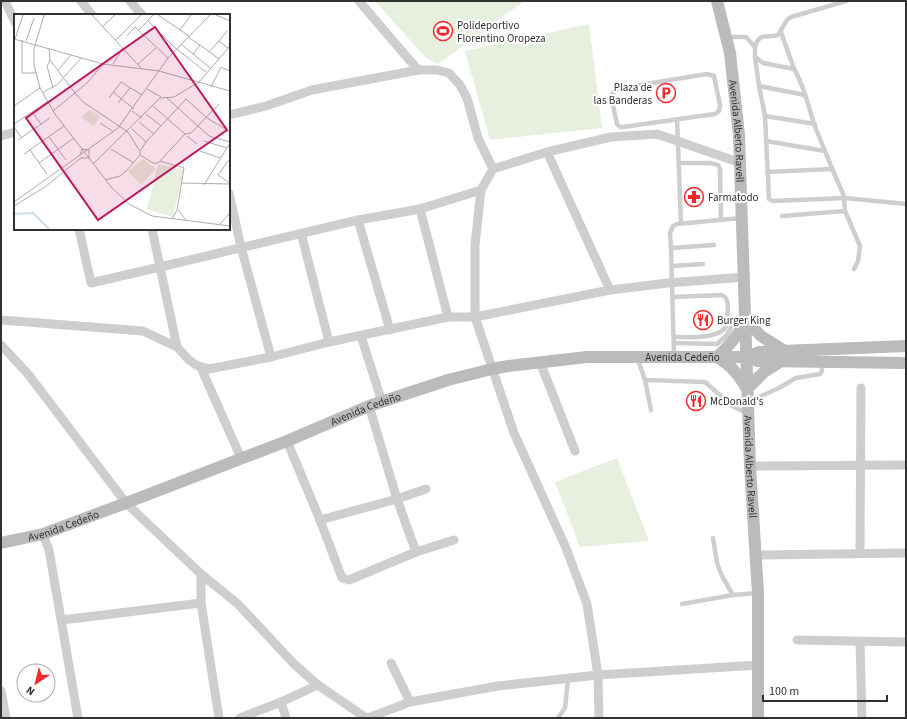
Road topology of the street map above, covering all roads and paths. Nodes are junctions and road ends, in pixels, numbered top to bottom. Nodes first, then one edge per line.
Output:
1 (5, 1) edge
2 (81, 1) edge
3 (130, 1) edge
4 (359, 1) edge
5 (717, 1) edge
6 (846, 1) edge
7 (91, 14) edge
8 (141, 14) edge
9 (14, 20) edge
10 (781, 32) junction
11 (726, 37) junction
12 (754, 47) junction
13 (755, 57) junction
14 (794, 69) junction
15 (418, 70) junction
16 (759, 86) junction
17 (805, 96) junction
18 (230, 115) edge
19 (765, 116) junction
20 (677, 118) junction
21 (815, 124) junction
22 (14, 132) edge
23 (1, 136) edge
24 (678, 141) junction
25 (766, 141) junction
26 (826, 151) junction
27 (547, 152) junction
28 (740, 163) junction
29 (679, 164) junction
30 (493, 169) junction
31 (832, 170) junction
32 (768, 172) junction
33 (481, 190) junction
34 (230, 198) edge
35 (845, 198) junction
36 (906, 204) edge
37 (420, 209) junction
38 (845, 211) junction
39 (782, 216) dead end
40 (742, 217) junction
41 (721, 219) junction
42 (358, 220) junction
43 (681, 223) junction
44 (79, 230) edge
45 (152, 230) edge
46 (301, 233) junction
47 (714, 244) dead end
48 (241, 247) junction
49 (671, 248) junction
50 (703, 264) dead end
51 (672, 266) junction
52 (160, 267) junction
53 (854, 269) dead end
54 (745, 277) junction
55 (672, 282) junction
56 (610, 290) junction
57 (673, 297) junction
58 (448, 317) junction
59 (475, 317) junction
60 (1, 320) edge
61 (746, 320) junction
62 (733, 323) dead end
63 (390, 330) junction
64 (361, 336) junction
65 (674, 337) junction
66 (329, 342) junction
67 (674, 343) junction
68 (1, 345) edge
69 (906, 346) edge
70 (177, 347) junction
71 (747, 356) junction
72 (783, 356) junction
73 (637, 357) junction
74 (674, 357) junction
75 (717, 357) junction
76 (271, 358) junction
77 (540, 362) junction
78 (822, 362) junction
79 (906, 363) edge
80 (201, 368) junction
81 (492, 369) junction
82 (645, 380) junction
83 (861, 388) dead end
84 (747, 389) junction
85 (382, 402) junction
86 (369, 406) junction
87 (748, 408) junction
88 (651, 410) dead end
89 (287, 441) junction
90 (575, 451) dead end
91 (241, 458) junction
92 (750, 466) junction
93 (860, 466) junction
94 (906, 466) edge
95 (426, 489) dead end
96 (397, 499) junction
97 (126, 503) junction
98 (320, 520) junction
99 (43, 534) junction
100 (713, 538) dead end
101 (454, 540) dead end
102 (1, 543) edge
103 (416, 552) junction
104 (860, 553) junction
105 (906, 553) edge
106 (755, 555) junction
107 (201, 574) junction
108 (758, 593) junction
109 (733, 595) junction
110 (201, 603) junction
111 (682, 604) dead end
112 (62, 620) junction
113 (797, 640) dead end
114 (860, 642) junction
115 (906, 642) edge
116 (391, 662) dead end
117 (759, 665) junction
118 (598, 675) junction
119 (568, 678) junction
120 (318, 685) junction
121 (1, 692) edge
122 (281, 702) junction
123 (410, 702) junction
124 (6, 718) edge
125 (78, 718) edge
126 (219, 718) edge
127 (240, 718) edge
128 (286, 718) edge
129 (367, 718) edge
130 (558, 718) edge
131 (599, 718) edge
132 (758, 718) edge
133 (862, 718) edge

1 - 9 street
2 - 7 street
3 - 8 street
4 - 15 street
5 - 11 street, Avenida Alberto Ravell
6 - 10 lane
10 - 12 lane
10 - 14 lane
11 - 12 lane
11 - 28 street, Avenida Alberto Ravell
12 - 13 lane
13 - 14 lane
13 - 16 lane
14 - 17 lane
15 - 18 street
15 - 30 street
16 - 17 lane
16 - 19 lane
17 - 21 lane
19 - 21 lane
19 - 25 lane
20 - 20 lane
20 - 24 lane
21 - 26 lane
22 - 23 street
24 - 27 street
24 - 28 street
24 - 29 lane
25 - 26 lane
25 - 32 lane
26 - 31 lane
27 - 30 street
27 - 56 street
28 - 40 street, Avenida Alberto Ravell
29 - 41 lane
29 - 43 lane
30 - 33 street
31 - 32 lane
31 - 35 lane
32 - 35 lane
33 - 37 street
33 - 59 street
34 - 48 street
35 - 36 lane
35 - 38 lane
37 - 42 street
37 - 58 street
38 - 39 lane
38 - 53 lane
40 - 41 lane
40 - 54 street, Avenida Alberto Ravell
41 - 43 lane
42 - 46 street
42 - 63 street
43 - 49 lane
44 - 52 street
45 - 52 street
46 - 48 street
46 - 66 street
47 - 49 lane
48 - 52 street
48 - 76 street
49 - 51 lane
50 - 51 lane
51 - 55 lane
52 - 70 street
54 - 55 street
54 - 61 street, Avenida Alberto Ravell
55 - 56 street
55 - 57 lane
56 - 59 street
57 - 65 lane
57 - 65 lane
58 - 59 street
58 - 63 street
59 - 81 street
60 - 70 street
61 - 71 street, Avenida Alberto Ravell
61 - 72 street
61 - 75 street
62 - 67 lane
63 - 64 street
64 - 66 street
64 - 85 street
65 - 67 lane
66 - 76 street
67 - 74 lane
68 - 97 street
69 - 72 street
70 - 80 street
71 - 72 street, Avenida Cedeño
71 - 75 street, Avenida Cedeño
71 - 84 street, Avenida Alberto Ravell
72 - 78 street
72 - 84 street
73 - 74 street, Avenida Cedeño
73 - 77 street, Avenida Cedeño
73 - 82 lane
74 - 75 street, Avenida Cedeño
75 - 84 street
76 - 80 street
77 - 81 street, Avenida Cedeño
77 - 90 street
78 - 79 street
78 - 87 lane
80 - 91 street
81 - 85 street, Avenida Cedeño
81 - 118 street
82 - 87 lane
82 - 88 lane
83 - 93 street
84 - 87 street, Avenida Alberto Ravell
85 - 86 street, Avenida Cedeño
86 - 89 street, Avenida Cedeño
86 - 96 street
87 - 92 street, Avenida Alberto Ravell
89 - 91 street, Avenida Cedeño
89 - 98 street
91 - 97 street, Avenida Cedeño
92 - 93 street
92 - 106 street, Avenida Alberto Ravell
93 - 94 street
93 - 104 street
95 - 96 street
96 - 98 street
96 - 103 street
97 - 99 street, Avenida Cedeño
97 - 107 street
98 - 103 street
99 - 102 street, Avenida Cedeño
99 - 112 street
100 - 109 lane
101 - 103 street
104 - 105 street
104 - 106 street
106 - 108 street, Avenida Alberto Ravell
107 - 110 street
107 - 120 street
108 - 109 lane
108 - 117 street, Avenida Alberto Ravell
109 - 111 lane
110 - 112 street
110 - 126 street
112 - 125 street
113 - 114 street
114 - 115 street
114 - 133 street
116 - 123 street
117 - 118 street
117 - 132 street, Avenida Alberto Ravell
118 - 119 street
118 - 131 street
119 - 123 street
119 - 130 lane
120 - 122 street
120 - 129 street
121 - 124 street
122 - 127 street
122 - 128 street
123 - 129 street

